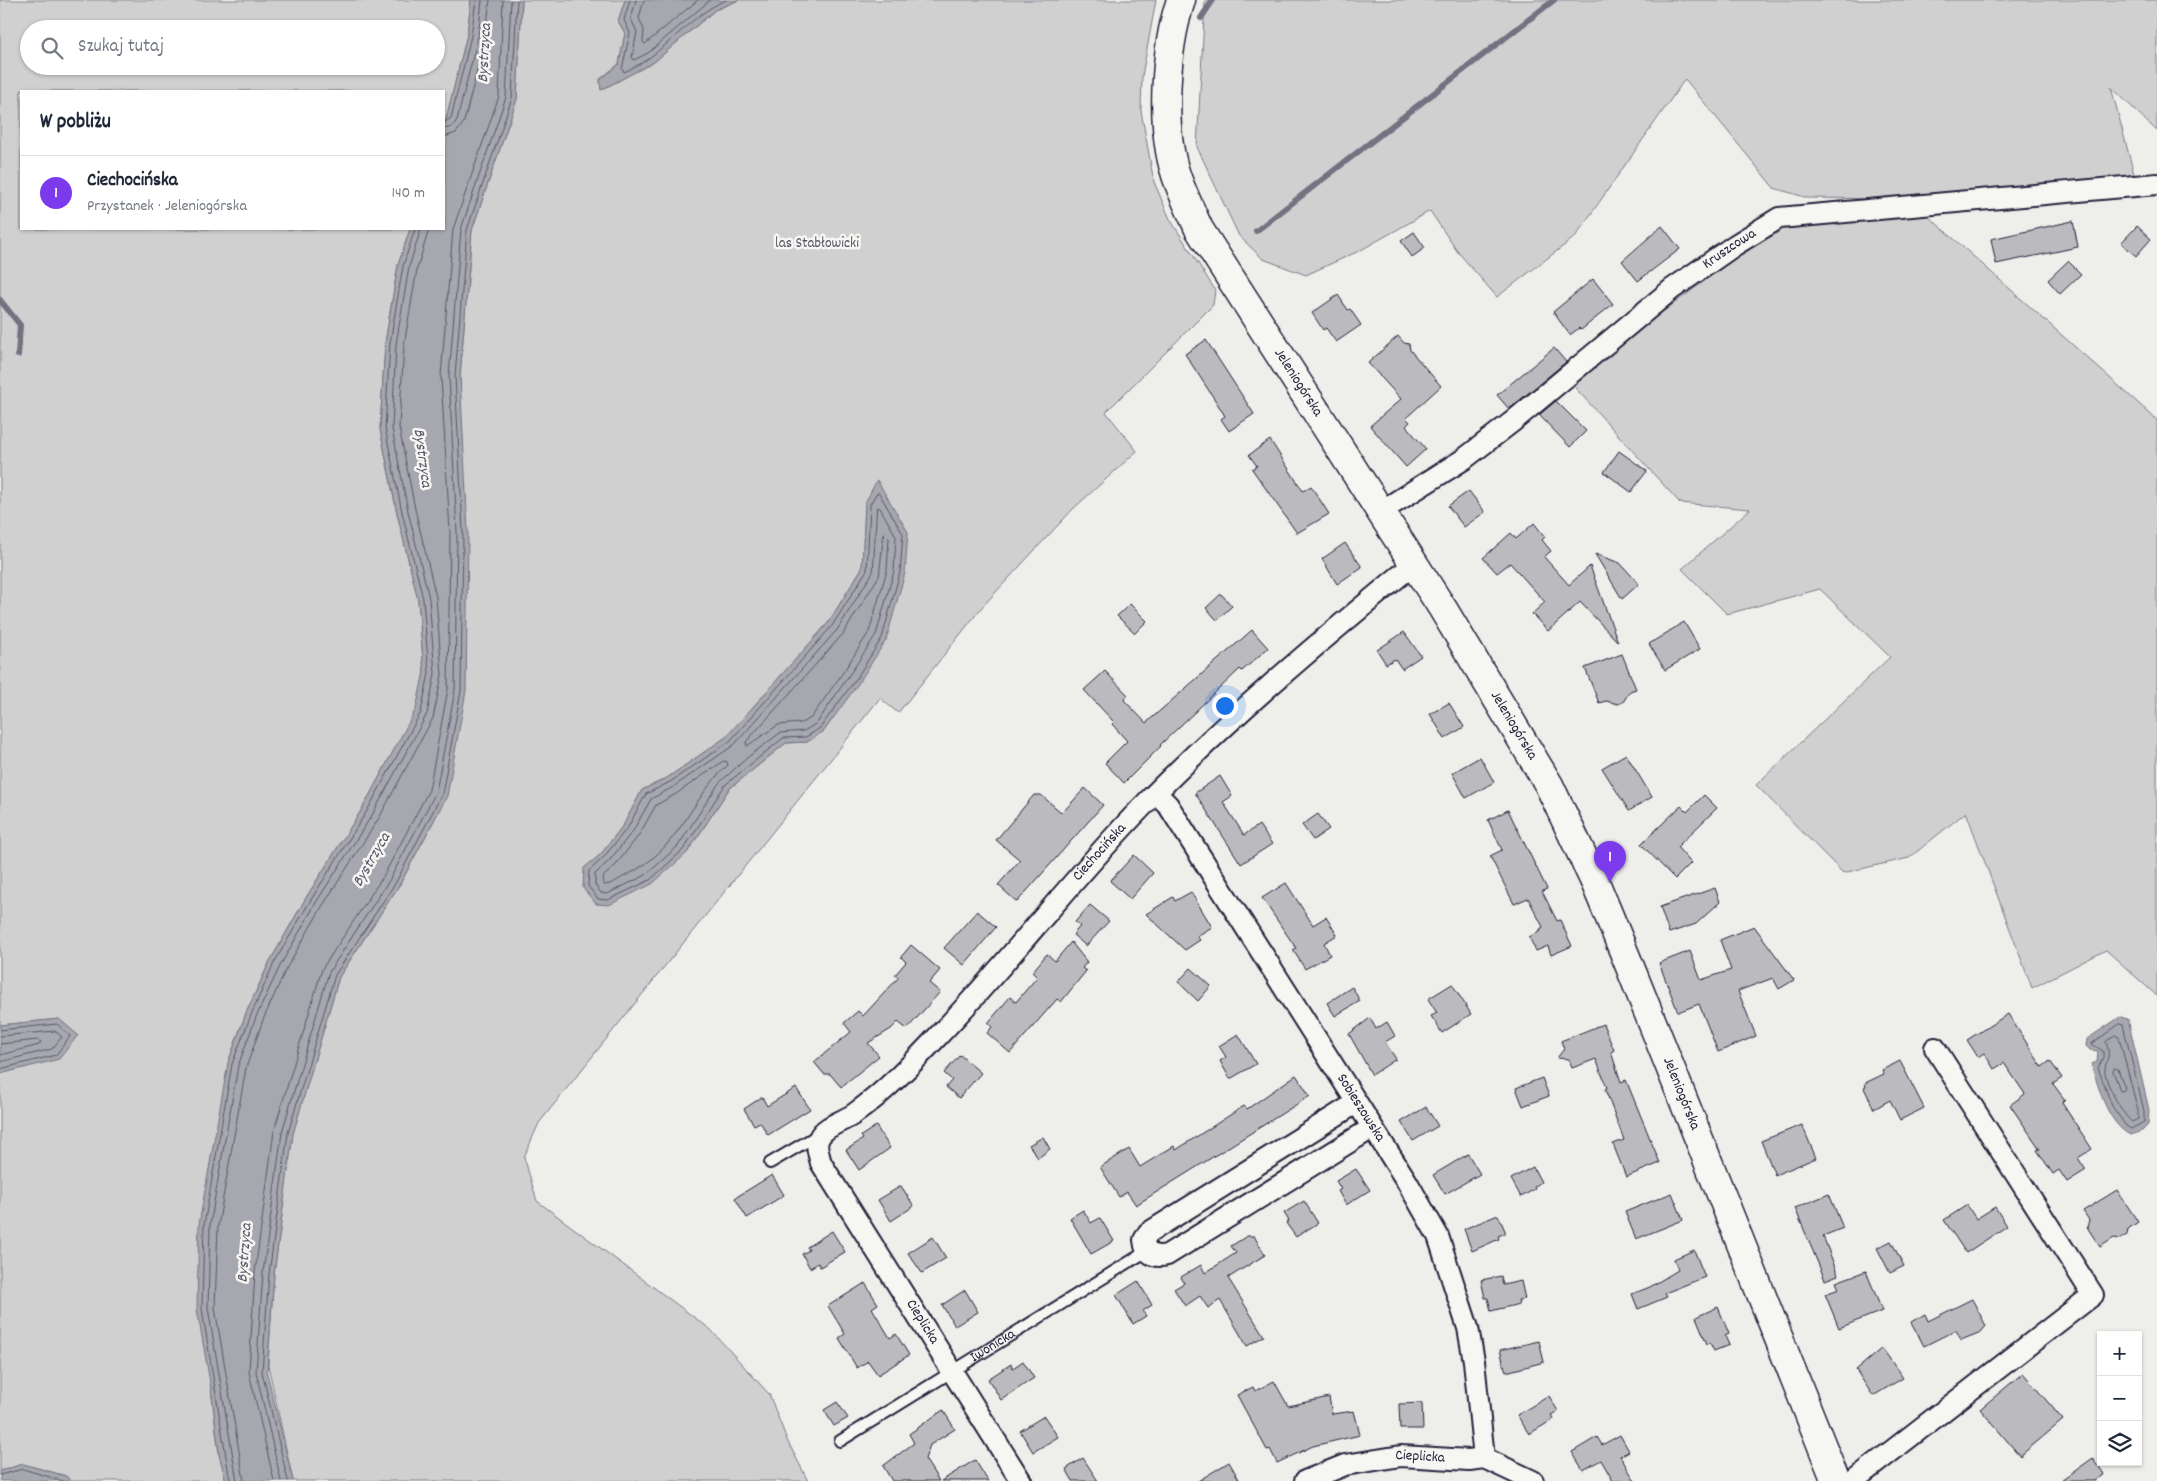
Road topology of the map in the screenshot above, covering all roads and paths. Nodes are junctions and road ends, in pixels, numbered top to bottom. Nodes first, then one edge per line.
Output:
1 (1181, 0) edge
2 (2157, 184) edge
3 (1380, 512) junction
4 (1414, 564) junction
5 (1156, 793) junction
6 (1935, 1048) dead end
7 (1356, 1103) junction
8 (1372, 1128) junction
9 (818, 1138) junction
10 (770, 1163) dead end
11 (1147, 1251) junction
12 (953, 1371) junction
13 (840, 1441) dead end
14 (1484, 1458) junction
15 (1022, 1481) edge
16 (1305, 1481) edge
17 (1533, 1481) edge
18 (1836, 1481) edge
19 (1853, 1481) edge

1 - 3 street, Jeleniogórska
2 - 3 street, Kruszcowa
3 - 4 street, Jeleniogórska
4 - 5 street, Ciechocińska
4 - 18 street, Jeleniogórska
5 - 7 street, Sobieszowska
5 - 9 street, Ciechocińska
6 - 19 street
7 - 8 street, Sobieszowska
7 - 11 street
8 - 11 street
8 - 14 street, Sobieszowska
9 - 10 lane
9 - 12 street, Cieplicka
11 - 12 lane, Iwonicka
12 - 13 lane, Iwonicka
12 - 15 street, Cieplicka
14 - 16 street, Cieplicka
14 - 17 street, Cieplicka

